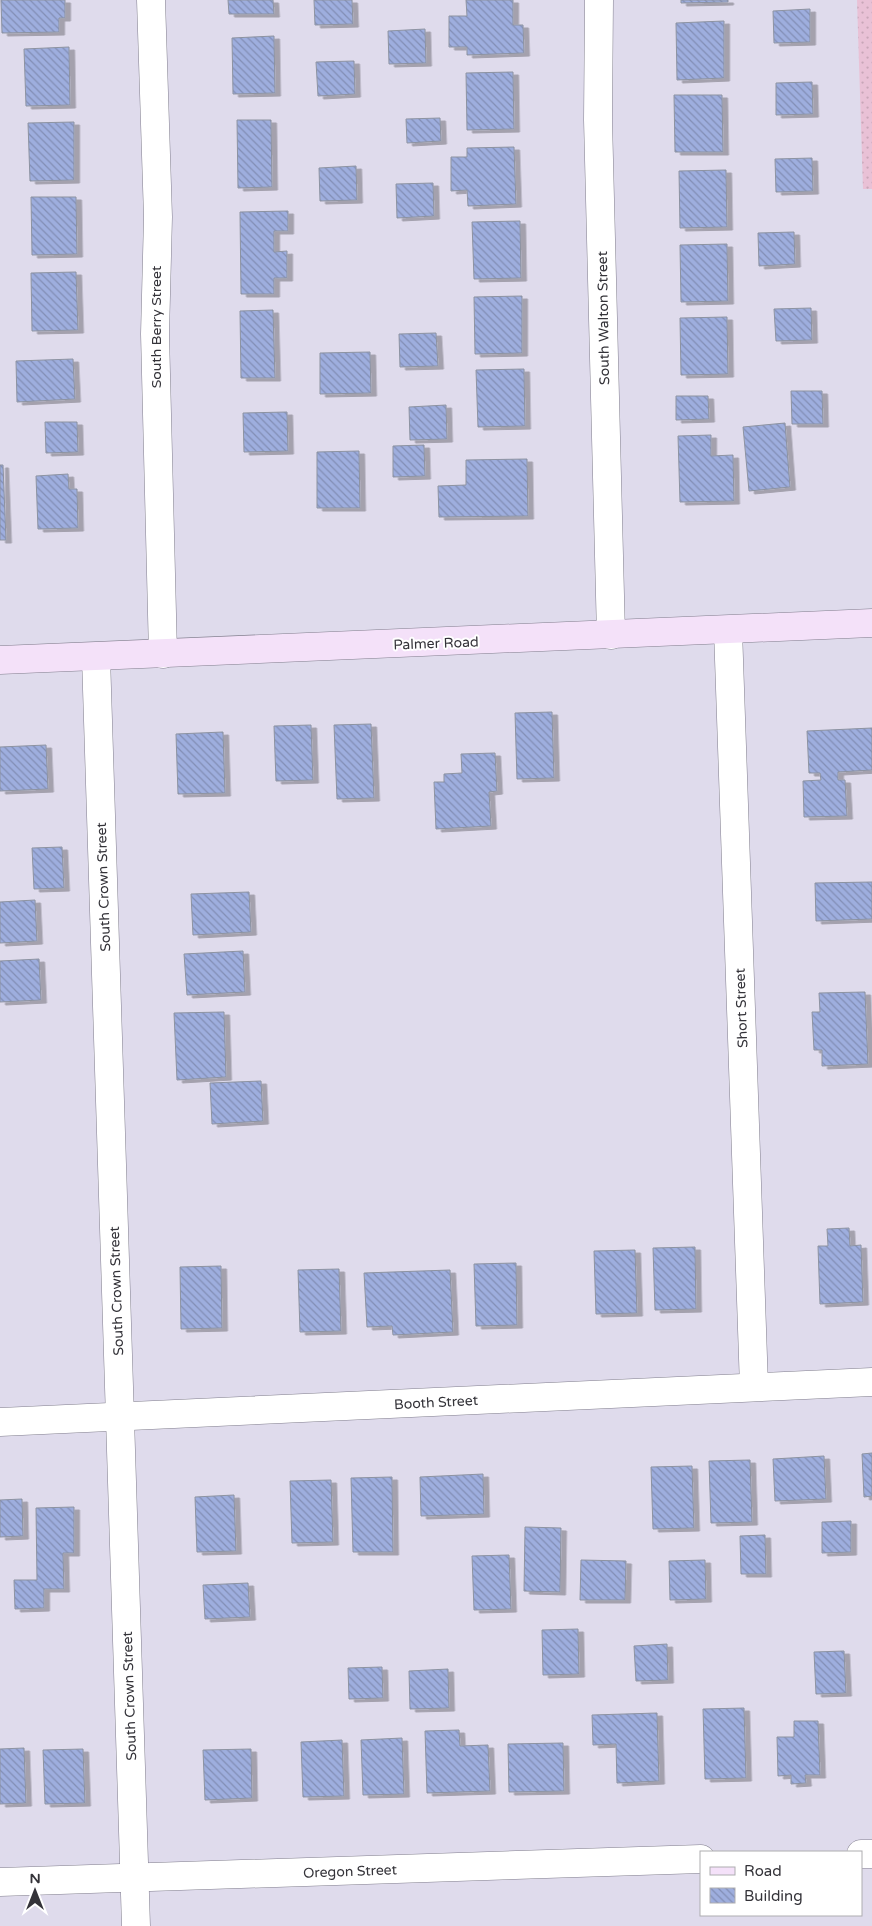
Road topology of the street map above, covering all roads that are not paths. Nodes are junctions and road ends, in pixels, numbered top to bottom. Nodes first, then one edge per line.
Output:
1 (151, 0) edge
2 (598, 0) edge
3 (872, 623) edge
4 (728, 630) junction
5 (611, 635) junction
6 (164, 654) junction
7 (96, 657) junction
8 (0, 660) edge
9 (872, 1382) edge
10 (754, 1387) junction
11 (120, 1416) junction
12 (0, 1422) edge
13 (700, 1859) edge
14 (135, 1878) junction
15 (0, 1882) edge
16 (136, 1926) edge

1 - 6 street, South Berry Street
2 - 5 street, South Walton Street
3 - 4 street, Palmer Road
4 - 5 street, Palmer Road
4 - 10 street, Short Street
5 - 6 street, Palmer Road
6 - 7 street, Palmer Road
7 - 8 street, Palmer Road
7 - 11 street, South Crown Street
9 - 10 street, Booth Street
10 - 11 street, Booth Street
11 - 12 street, Booth Street
11 - 14 street, South Crown Street
13 - 14 street, Oregon Street
14 - 15 street, Oregon Street
14 - 16 street, South Crown Street

